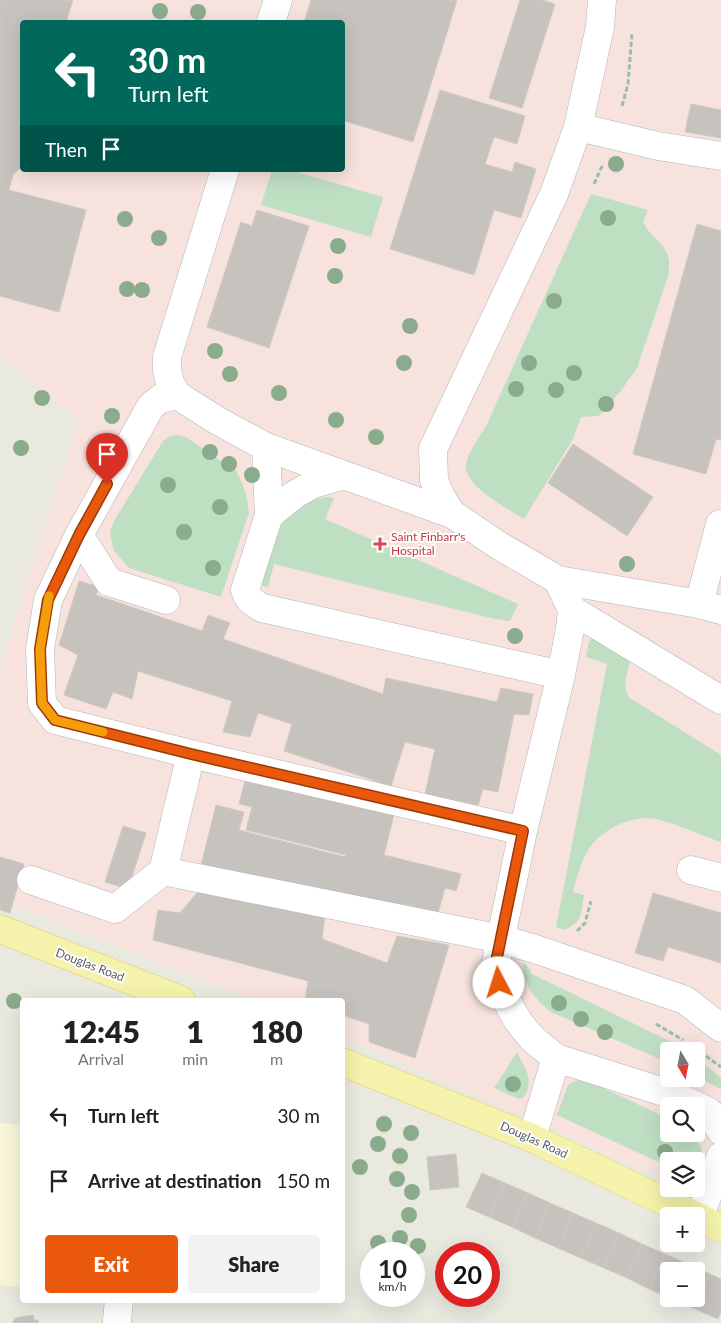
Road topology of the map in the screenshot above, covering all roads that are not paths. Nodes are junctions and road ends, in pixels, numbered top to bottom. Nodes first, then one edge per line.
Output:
1 (278, 0) edge
2 (602, 0) edge
3 (272, 20) edge
4 (578, 127) junction
5 (721, 156) edge
6 (224, 172) edge
7 (177, 395) junction
8 (266, 447) junction
9 (344, 475) junction
10 (452, 514) junction
11 (269, 515) junction
12 (720, 524) edge
13 (79, 535) junction
14 (558, 580) junction
15 (166, 600) dead end
16 (710, 607) edge
17 (572, 610) junction
18 (560, 675) junction
19 (721, 700) edge
20 (191, 754) junction
21 (523, 831) junction
22 (691, 870) dead end
23 (163, 871) junction
24 (721, 878) edge
25 (31, 880) dead end
26 (0, 929) edge
27 (501, 939) junction
28 (141, 993) edge
29 (170, 998) edge
30 (721, 1028) edge
31 (556, 1058) junction
32 (345, 1063) edge
33 (721, 1131) edge
34 (532, 1138) junction
35 (721, 1156) edge
36 (710, 1222) edge

1 - 3 lane
2 - 4 lane
4 - 5 lane
4 - 10 lane
6 - 7 lane
7 - 8 lane
7 - 13 lane
8 - 9 lane
8 - 11 lane
9 - 10 lane
9 - 11 lane
10 - 14 lane
11 - 18 lane
12 - 16 lane
13 - 15 lane
13 - 20 lane
14 - 16 lane
14 - 17 lane
17 - 18 lane
17 - 19 lane
18 - 21 lane
20 - 21 lane
20 - 23 lane
21 - 27 lane
22 - 24 lane
23 - 25 lane
23 - 27 lane
26 - 28 main road, Douglas Road
27 - 30 lane
27 - 31 lane
28 - 29 main road, Douglas Road
31 - 33 lane
31 - 34 lane
32 - 34 main road, Douglas Road
34 - 36 main road, Douglas Road
35 - 36 lane

